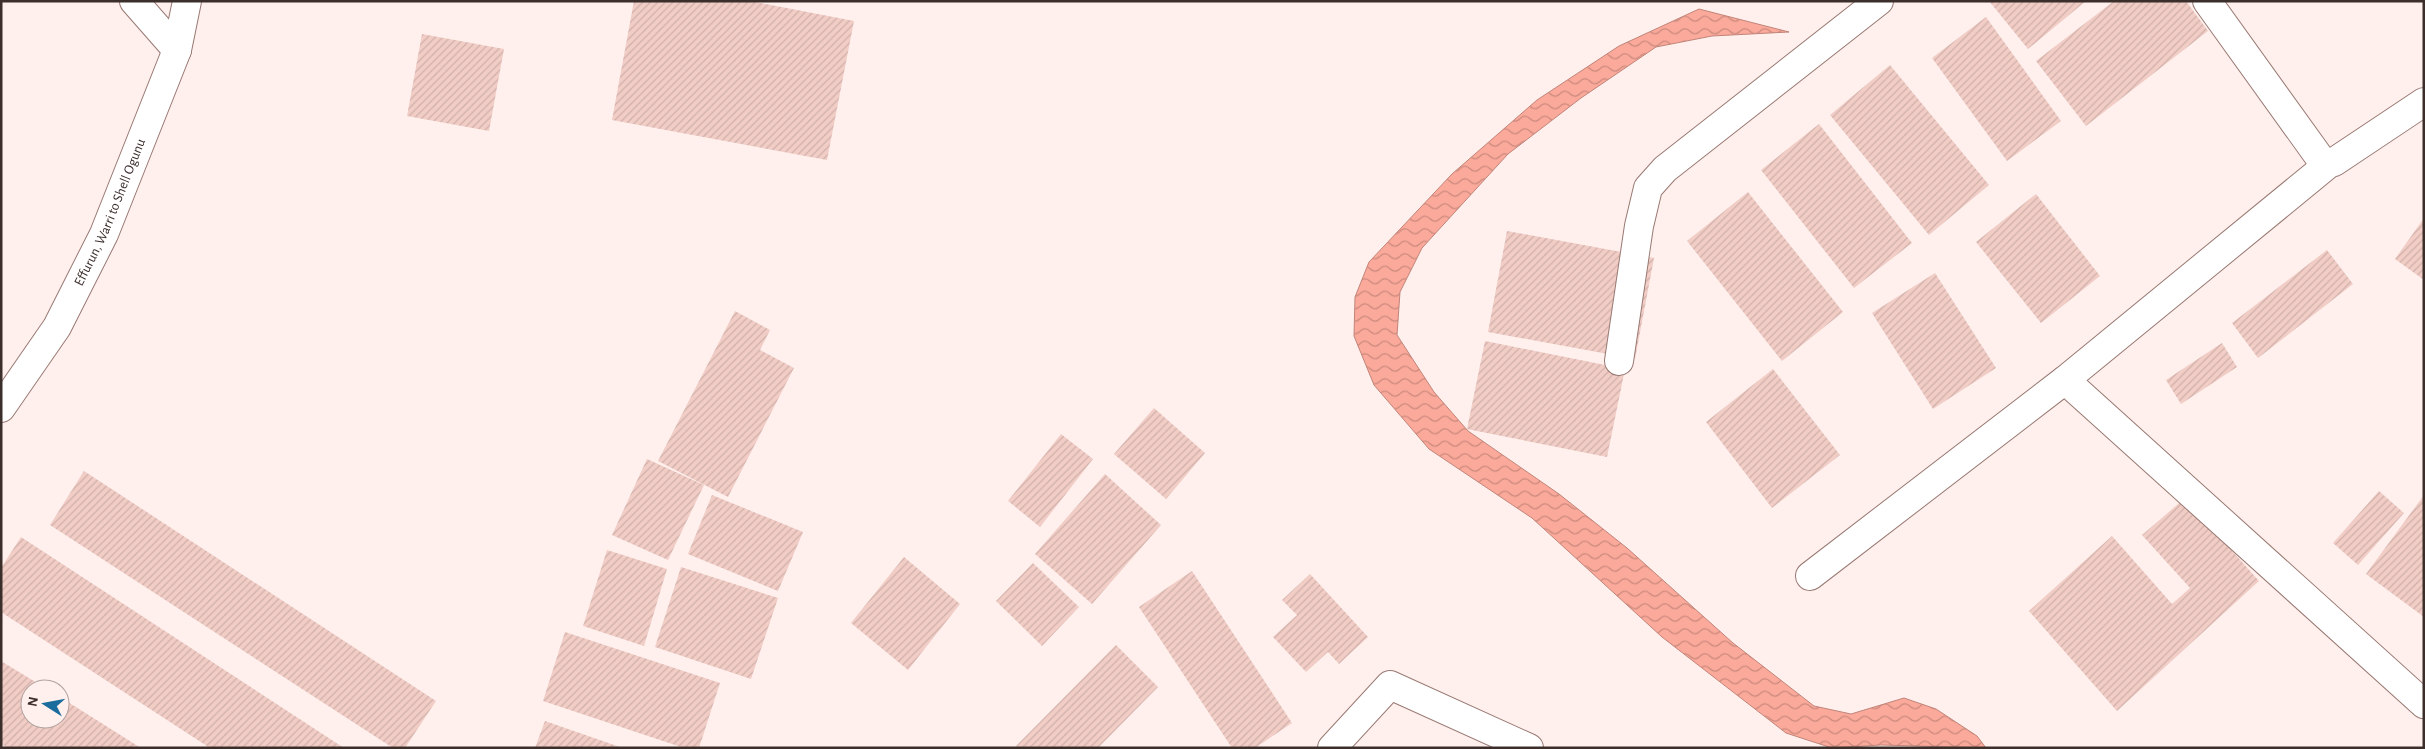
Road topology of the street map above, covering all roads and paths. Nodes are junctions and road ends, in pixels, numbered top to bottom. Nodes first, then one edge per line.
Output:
1 (134, 1) edge
2 (187, 1) edge
3 (1879, 1) edge
4 (2207, 1) edge
5 (177, 50) junction
6 (2424, 102) edge
7 (2331, 162) junction
8 (1619, 361) dead end
9 (2065, 380) junction
10 (1, 408) edge
11 (1810, 576) dead end
12 (2424, 704) edge
13 (1332, 748) edge
14 (1529, 748) edge

1 - 5 street
2 - 5 street, Effurun, Warri to Shell Ogunu
3 - 8 street
4 - 7 street
5 - 10 street, Effurun, Warri to Shell Ogunu
6 - 7 street
7 - 9 street
9 - 11 street
9 - 12 street
13 - 14 street

